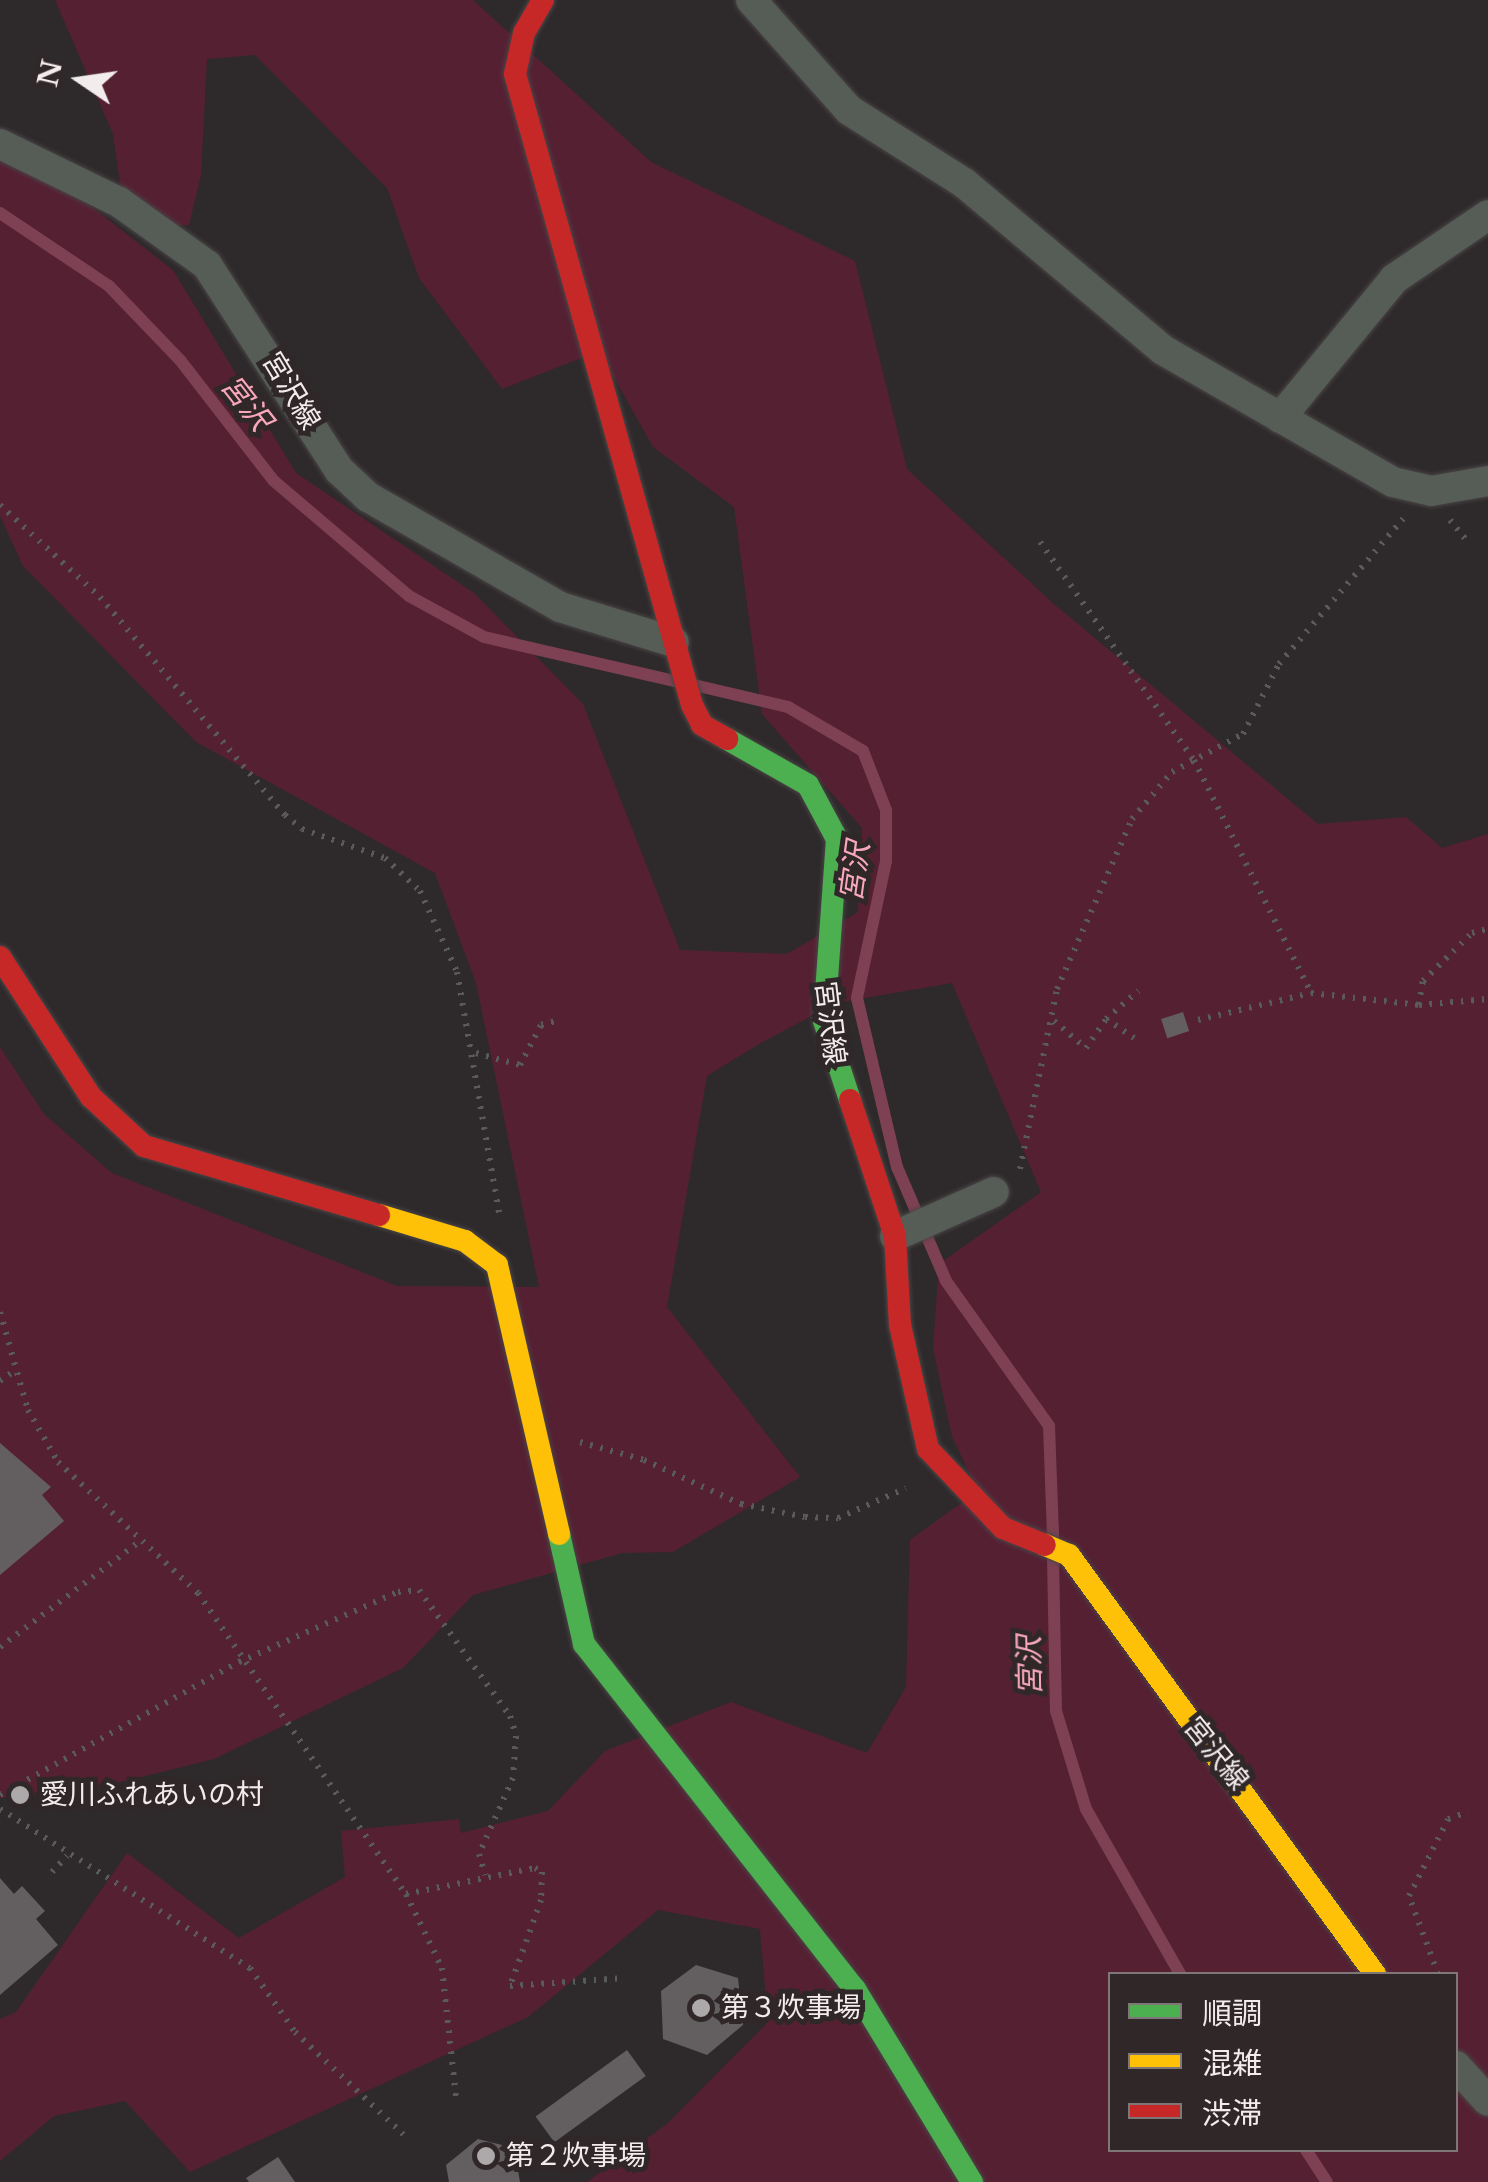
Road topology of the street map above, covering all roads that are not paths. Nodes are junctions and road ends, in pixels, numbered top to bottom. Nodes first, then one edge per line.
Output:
1 (543, 0) edge
2 (750, 0) edge
3 (0, 144) edge
4 (1488, 216) edge
5 (1280, 418) junction
6 (1488, 481) edge
7 (674, 642) junction
8 (0, 957) edge
9 (994, 1192) road end
10 (895, 1236) junction
11 (1374, 1972) edge
12 (1458, 2068) edge
13 (1488, 2101) edge
14 (972, 2182) edge

1 - 7 street
2 - 5 street
3 - 7 street, 宮沢線
4 - 5 street
5 - 6 street
7 - 10 street, 宮沢線
8 - 14 street
9 - 10 street
10 - 11 street, 宮沢線
12 - 13 street

